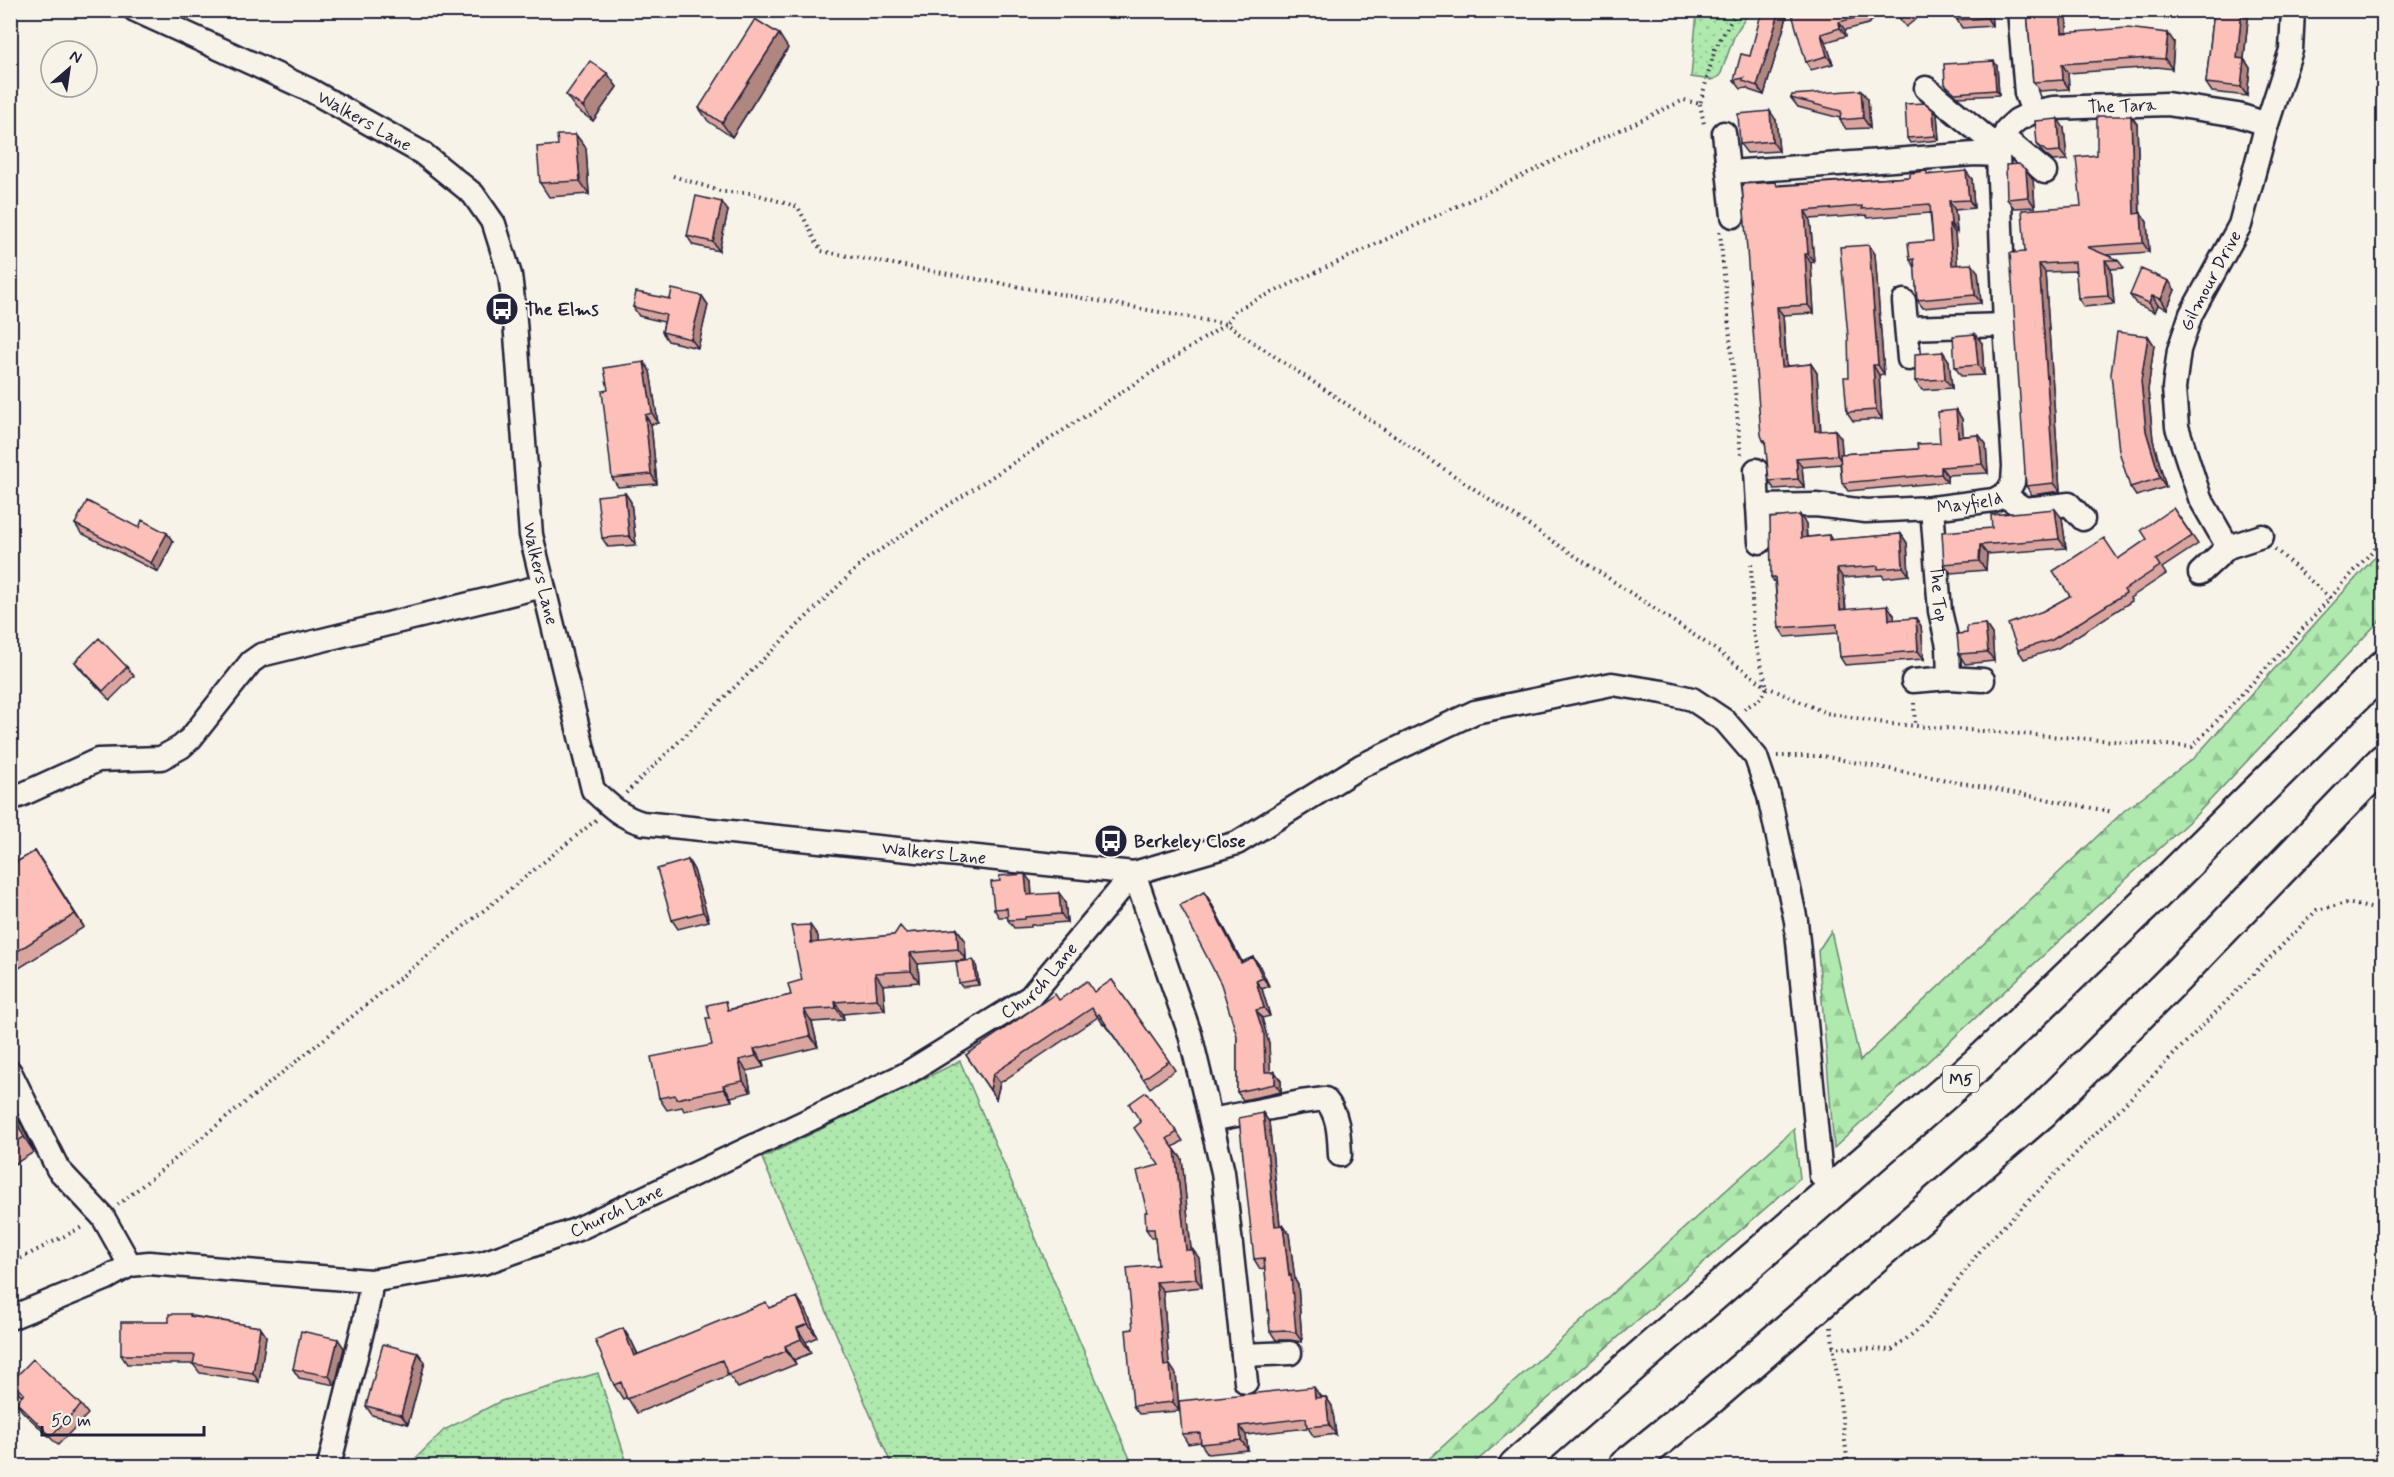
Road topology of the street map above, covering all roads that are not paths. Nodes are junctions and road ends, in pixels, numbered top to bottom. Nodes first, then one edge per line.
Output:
1 (135, 10) edge
2 (2019, 10) edge
3 (2293, 10) edge
4 (1926, 88) dead end
5 (2033, 112) junction
6 (2267, 124) junction
7 (1724, 132) dead end
8 (2000, 147) junction
9 (1730, 172) junction
10 (2045, 172) dead end
11 (1733, 216) road end
12 (1904, 301) dead end
13 (2005, 325) junction
14 (1907, 328) junction
15 (1909, 359) dead end
16 (1756, 470) road end
17 (2003, 495) junction
18 (1758, 506) junction
19 (1932, 507) junction
20 (2083, 519) dead end
21 (2262, 536) road end
22 (1760, 542) road end
23 (2228, 547) junction
24 (2200, 573) dead end
25 (543, 586) junction
26 (2384, 667) edge
27 (1949, 678) junction
28 (1983, 680) dead end
29 (1913, 681) dead end
30 (2384, 761) edge
31 (10, 797) edge
32 (1134, 873) junction
33 (10, 1072) edge
34 (1211, 1120) junction
35 (1340, 1155) dead end
36 (1821, 1176) dead end
37 (130, 1265) junction
38 (370, 1281) junction
39 (10, 1318) edge
40 (1290, 1353) dead end
41 (1243, 1355) junction
42 (1246, 1382) dead end
43 (329, 1467) edge
44 (1516, 1467) edge
45 (1626, 1467) edge

1 - 25 street, Walkers Lane
2 - 5 street
3 - 6 street, Gilmour Drive
4 - 8 street
5 - 6 street, The Tara
5 - 8 street, The Tara
6 - 23 street, Gilmour Drive
7 - 9 street
8 - 9 street
8 - 10 street
8 - 13 street, Mayfield
9 - 11 street
12 - 14 street
13 - 14 street
13 - 17 street, Mayfield
14 - 15 street
16 - 18 street
17 - 19 street, Mayfield
17 - 20 street
18 - 19 street, Mayfield
18 - 22 street
19 - 27 street, The Top
21 - 23 street
23 - 24 street
25 - 31 street
25 - 32 street, Walkers Lane
26 - 44 highway, M5
27 - 28 street
27 - 29 street
30 - 45 highway
32 - 34 street
32 - 36 street
32 - 38 street, Church Lane
33 - 37 street
34 - 35 street
34 - 41 street
37 - 38 street, Church Lane
37 - 39 street, Church Lane
38 - 43 street
40 - 41 street
41 - 42 street

